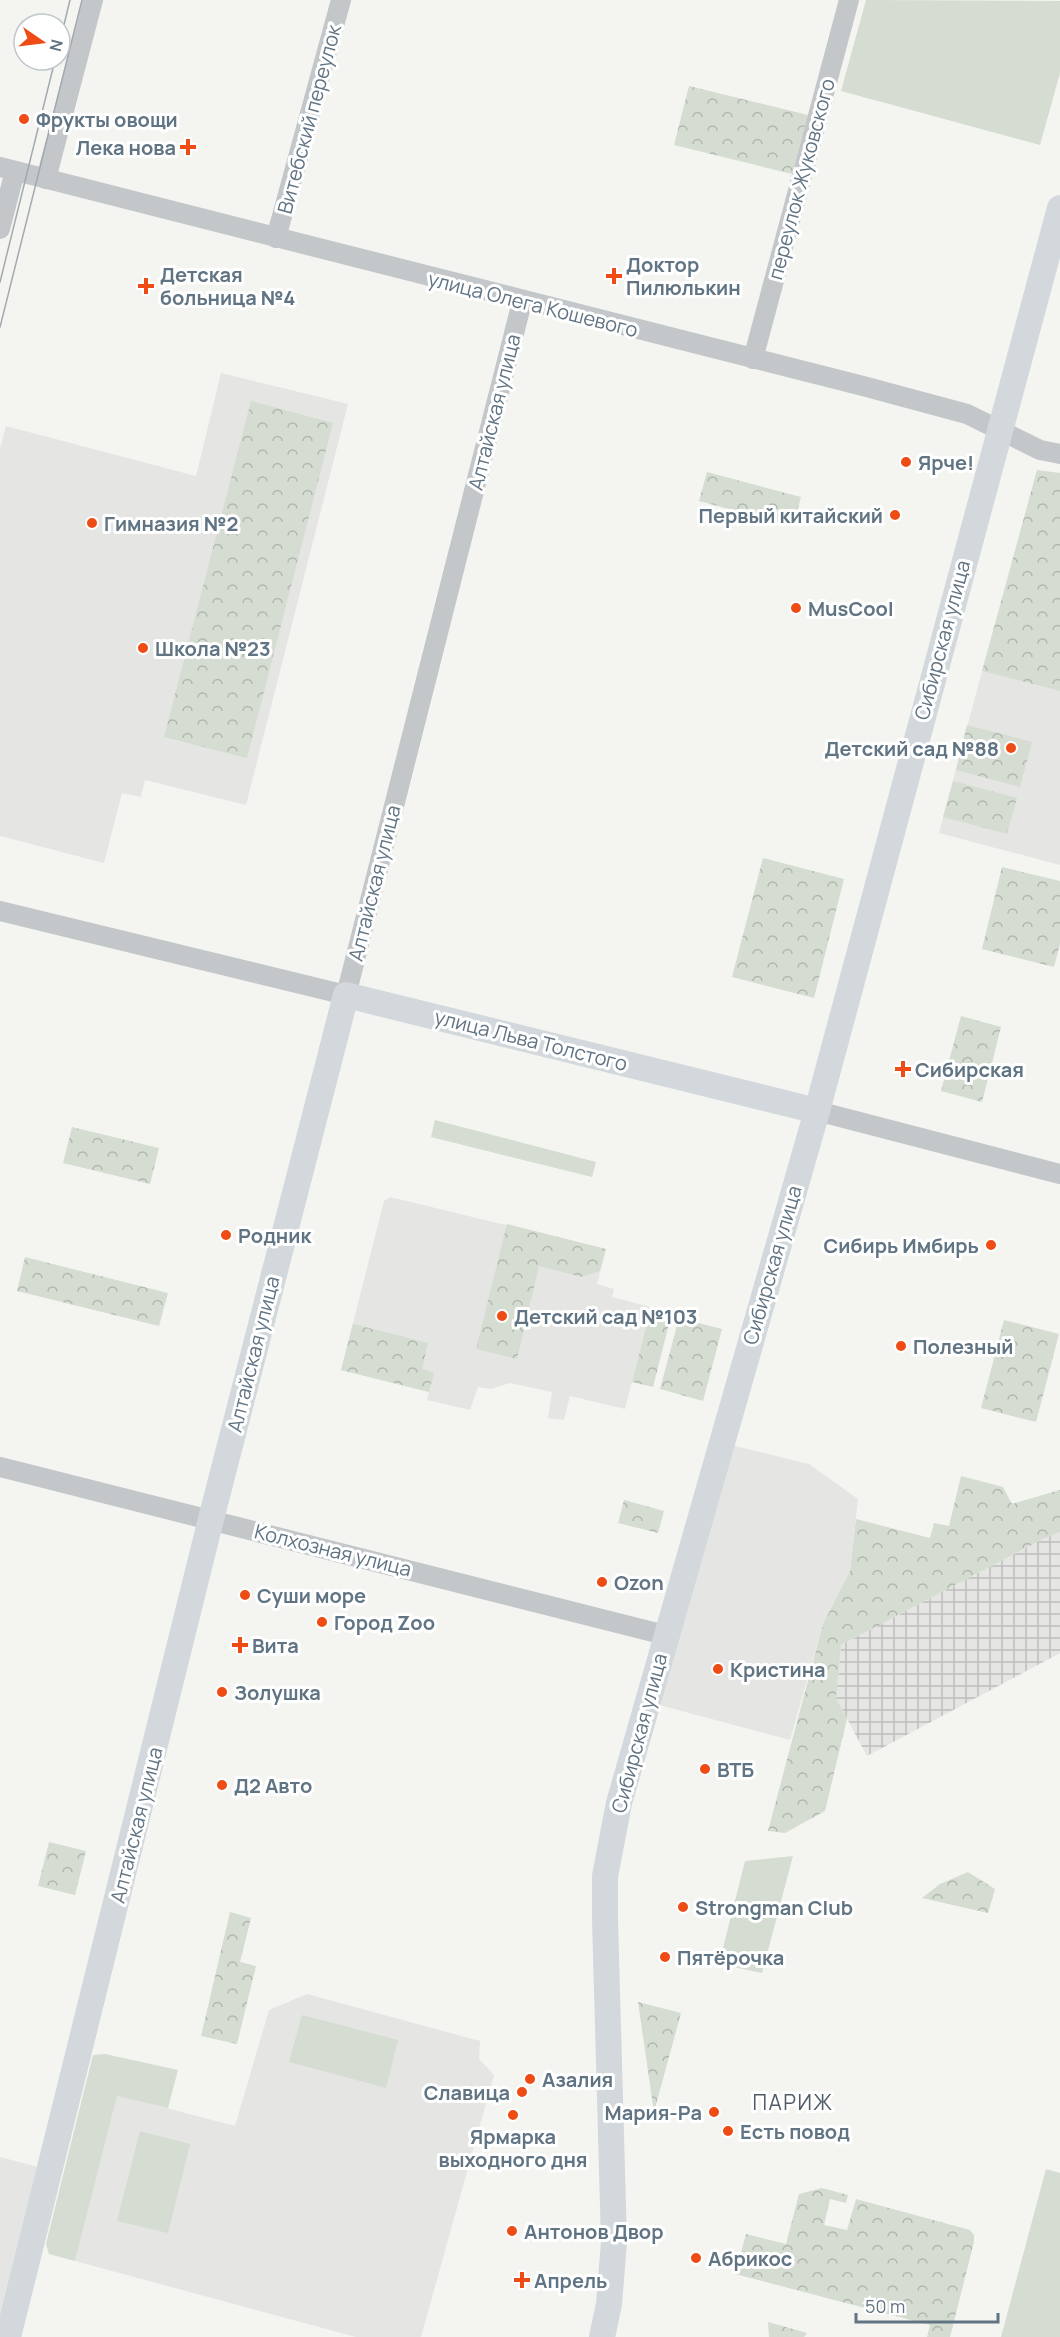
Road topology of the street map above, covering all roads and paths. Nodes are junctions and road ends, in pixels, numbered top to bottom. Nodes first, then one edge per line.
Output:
1 (93, 0) edge
2 (341, 0) edge
3 (849, 0) edge
4 (7, 169) edge
5 (46, 179) junction
6 (1060, 208) edge
7 (0, 229) edge
8 (276, 238) junction
9 (522, 302) junction
10 (753, 359) junction
11 (999, 428) junction
12 (1060, 454) edge
13 (0, 911) edge
14 (346, 995) junction
15 (816, 1111) junction
16 (1060, 1174) edge
17 (0, 1467) edge
18 (211, 1519) junction
19 (665, 1635) junction
20 (8, 2337) edge
21 (602, 2337) edge

1 - 5 street
2 - 8 street, Витебский переулок
3 - 10 street, переулок Жуковского
4 - 5 street, улица Олега Кошевого
4 - 7 street
5 - 8 street, улица Олега Кошевого
6 - 11 main road, Сибирская улица
8 - 9 street, улица Олега Кошевого
9 - 10 street, улица Олега Кошевого
9 - 14 street, Алтайская улица
10 - 11 street, улица Олега Кошевого
11 - 12 street, улица Олега Кошевого
11 - 15 main road, Сибирская улица
13 - 14 street, улица Льва Толстого
14 - 15 main road, улица Льва Толстого
14 - 18 main road, Алтайская улица
15 - 16 street, улица Льва Толстого
15 - 19 main road, Сибирская улица
17 - 18 street, Колхозная улица
18 - 19 street, Колхозная улица
18 - 20 main road, Алтайская улица
19 - 21 main road, Сибирская улица

